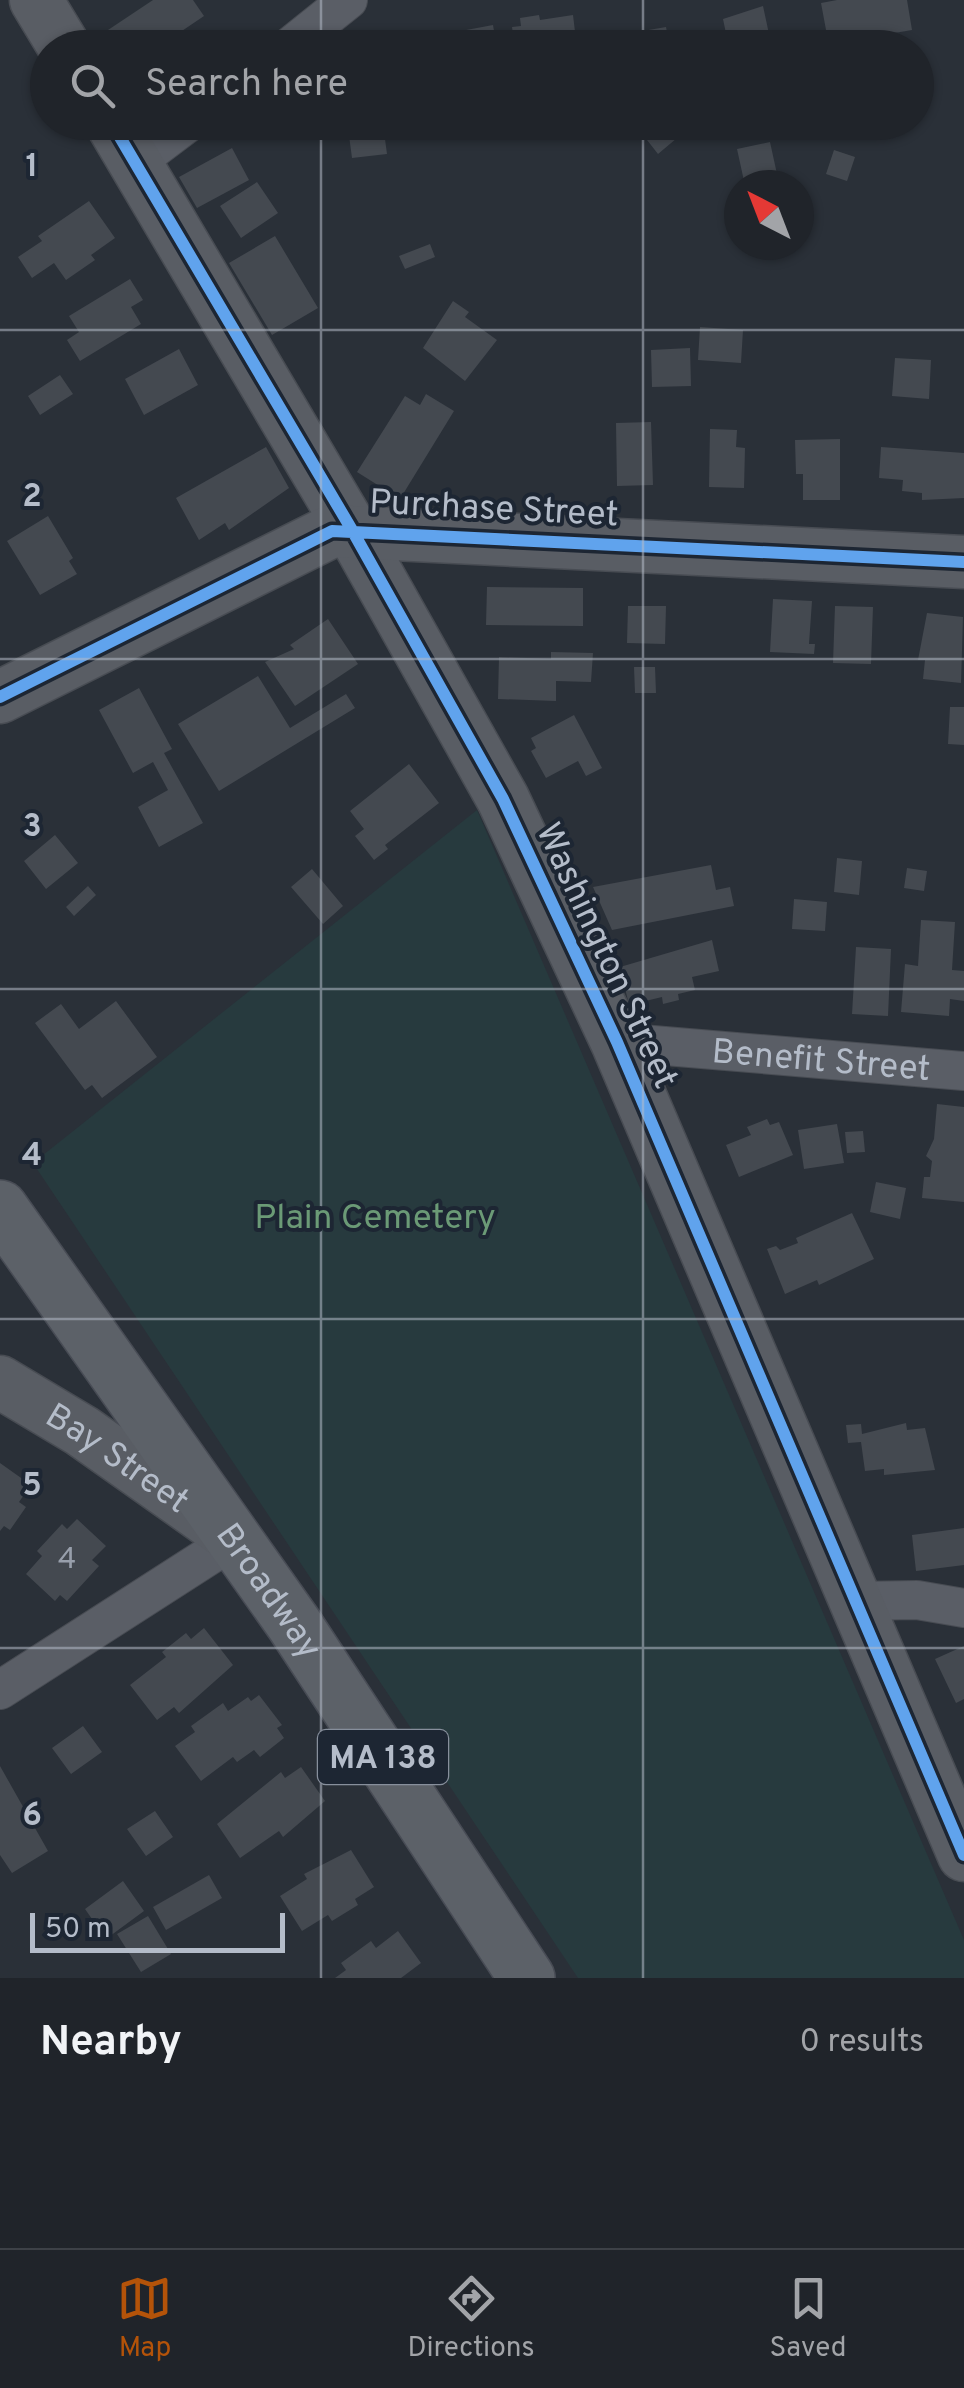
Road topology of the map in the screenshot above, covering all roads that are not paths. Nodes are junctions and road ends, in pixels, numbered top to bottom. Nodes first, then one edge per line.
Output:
1 (36, 0) edge
2 (353, 1) edge
3 (54, 30) edge
4 (313, 30) edge
5 (124, 142) edge
6 (352, 530) junction
7 (964, 562) edge
8 (0, 696) edge
9 (617, 1042) junction
10 (964, 1071) edge
11 (0, 1208) edge
12 (0, 1382) edge
13 (235, 1538) junction
14 (856, 1602) junction
15 (964, 1608) edge
16 (0, 1690) edge
17 (964, 1855) edge
18 (527, 1978) edge

1 - 3 street
2 - 4 street
5 - 6 street, Washington Street
6 - 7 street, Purchase Street
6 - 8 street, Purchase Street
6 - 9 street, Washington Street
9 - 10 street, Benefit Street
9 - 14 street, Washington Street
11 - 13 main road, Broadway / MA 138
12 - 13 street, Bay Street
13 - 16 street
13 - 18 main road, Broadway / MA 138
14 - 15 street
14 - 17 street, Washington Street

